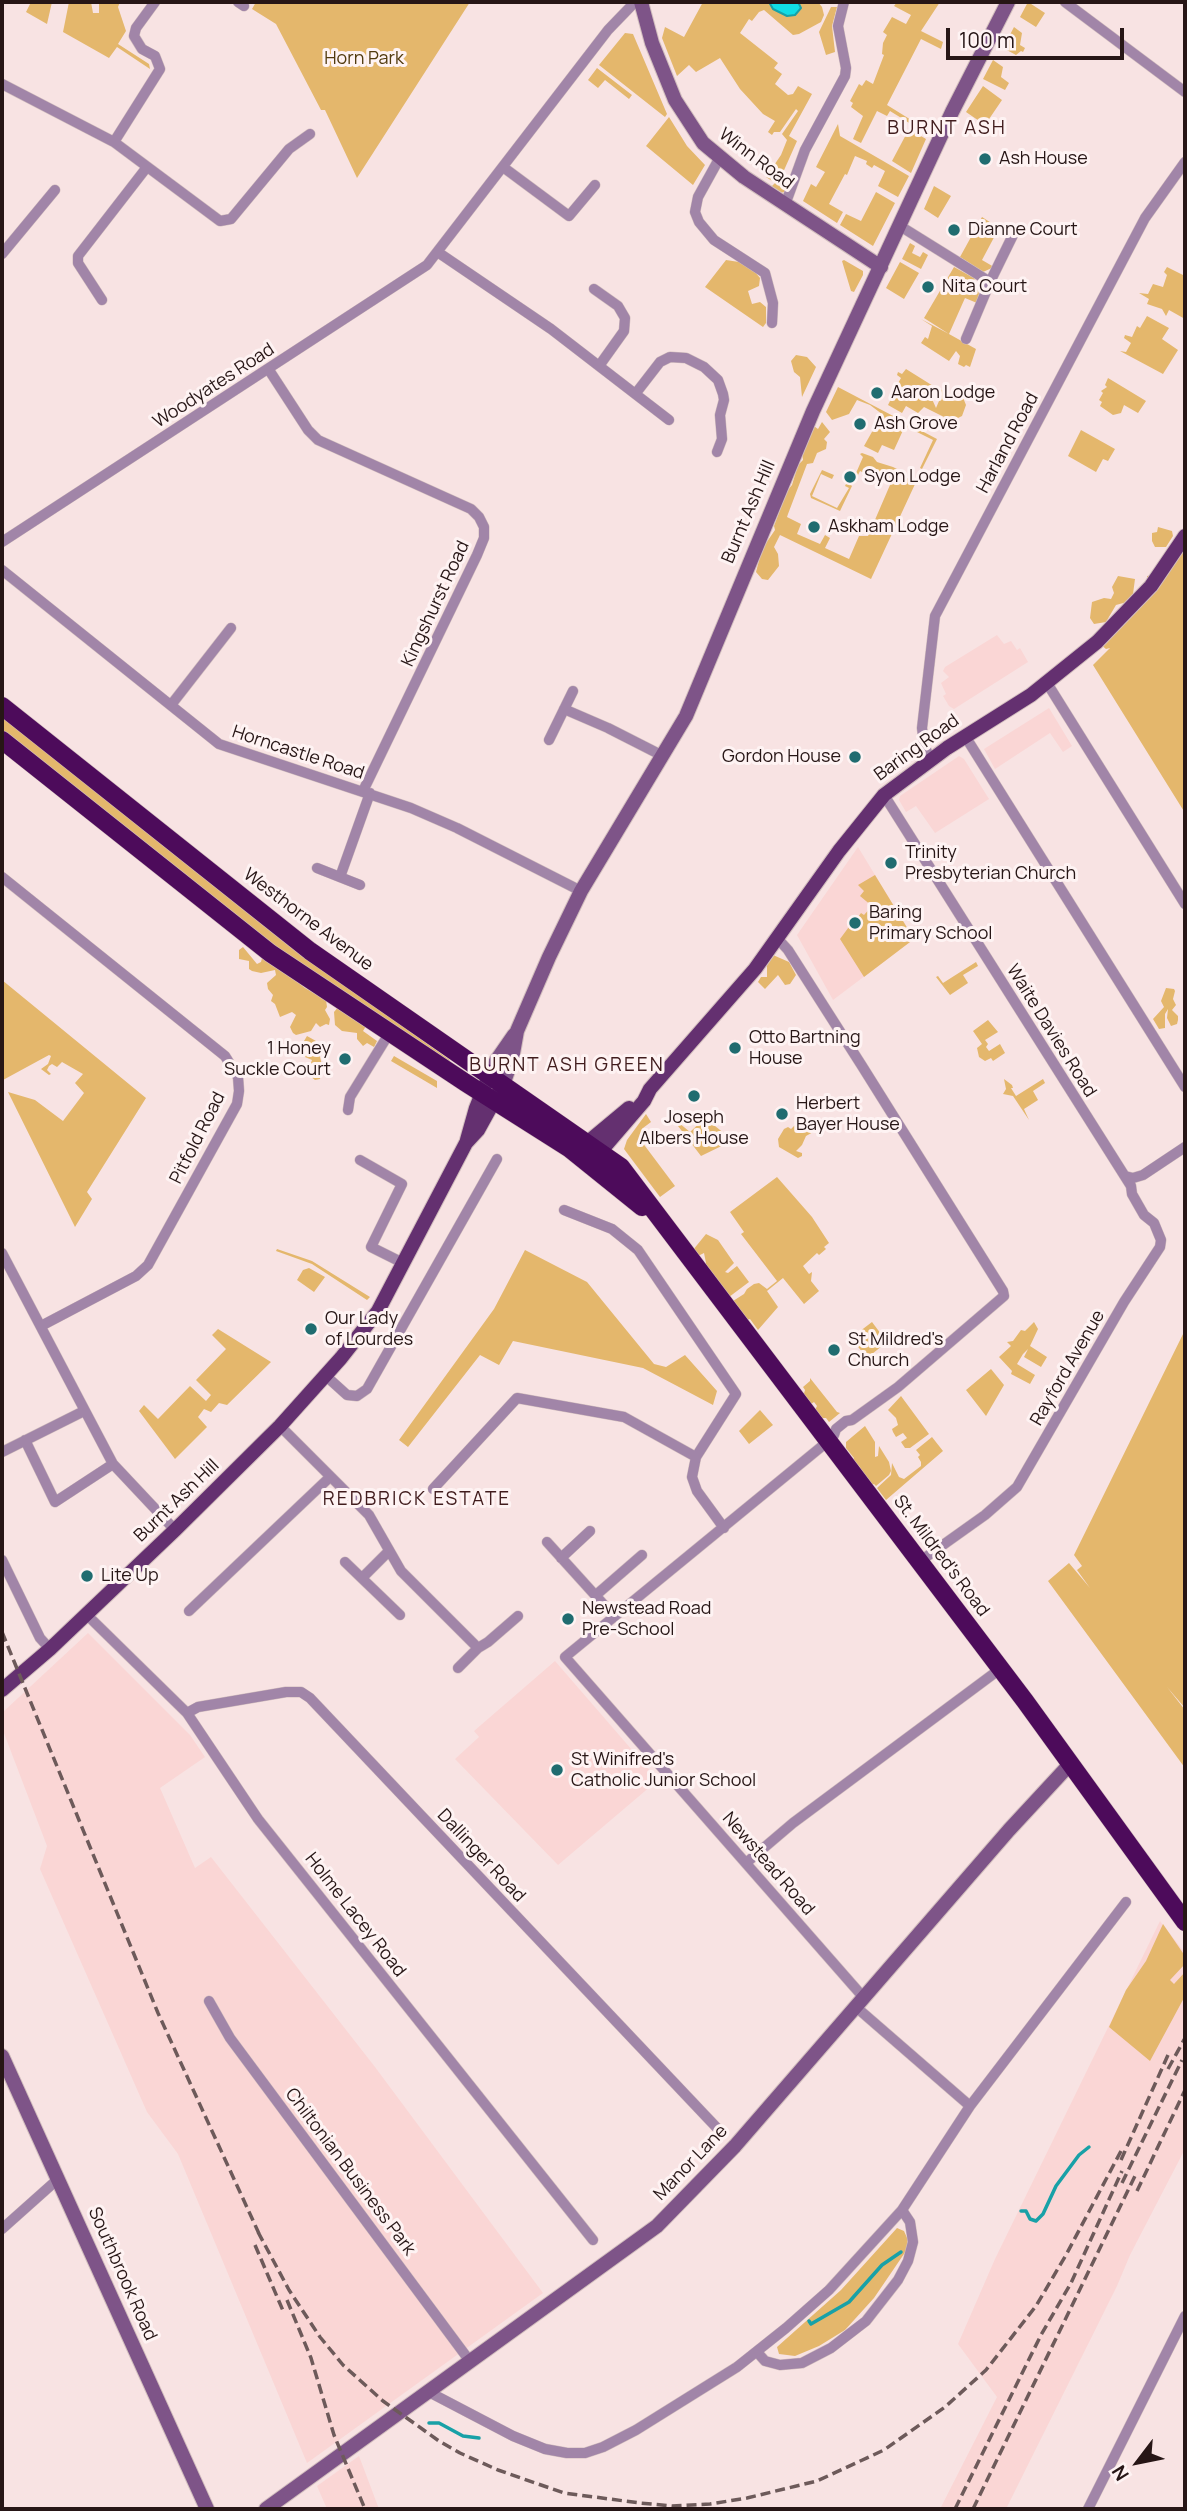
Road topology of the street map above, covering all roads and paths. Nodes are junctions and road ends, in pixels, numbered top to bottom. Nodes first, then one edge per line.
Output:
1 (155, 2) edge
2 (635, 2) edge
3 (641, 2) edge
4 (844, 2) edge
5 (1008, 2) edge
6 (1065, 2) edge
7 (2, 84) edge
8 (1185, 92) edge
9 (310, 134) dead end
10 (114, 142) junction
11 (719, 159) junction
12 (1185, 162) edge
13 (146, 167) junction
14 (503, 167) junction
15 (595, 185) dead end
16 (55, 190) dead end
17 (785, 205) junction
18 (900, 226) junction
19 (1013, 235) dead end
20 (439, 253) junction
21 (2, 254) edge
22 (881, 267) junction
23 (990, 282) junction
24 (594, 289) dead end
25 (102, 300) dead end
26 (772, 323) dead end
27 (966, 339) dead end
28 (599, 366) junction
29 (269, 370) junction
30 (636, 393) junction
31 (669, 420) dead end
32 (717, 452) dead end
33 (1185, 536) edge
34 (2, 542) edge
35 (2, 570) edge
36 (231, 628) dead end
37 (1047, 683) junction
38 (573, 691) dead end
39 (171, 705) junction
40 (2, 706) edge
41 (564, 709) junction
42 (965, 736) junction
43 (2, 740) edge
44 (549, 740) dead end
45 (663, 756) junction
46 (930, 760) junction
47 (366, 792) junction
48 (884, 795) junction
49 (317, 868) dead end
50 (2, 877) edge
51 (340, 877) junction
52 (360, 885) dead end
53 (581, 891) junction
54 (1185, 904) edge
55 (778, 939) junction
56 (390, 1032) junction
57 (496, 1080) junction
58 (1185, 1087) edge
59 (647, 1095) junction
60 (488, 1098) junction
61 (348, 1110) dead end
62 (626, 1121) junction
63 (1185, 1147) edge
64 (591, 1154) junction
65 (497, 1159) dead end
66 (360, 1160) dead end
67 (621, 1167) junction
68 (1125, 1176) junction
69 (565, 1210) dead end
70 (659, 1220) junction
71 (2, 1253) edge
72 (403, 1263) junction
73 (41, 1326) junction
74 (326, 1376) junction
75 (84, 1411) junction
76 (280, 1426) junction
77 (25, 1440) junction
78 (827, 1441) junction
79 (2, 1452) edge
80 (696, 1457) junction
81 (113, 1464) junction
82 (330, 1477) junction
83 (433, 1489) dead end
84 (724, 1528) junction
85 (175, 1530) junction
86 (590, 1531) dead end
87 (547, 1542) dead end
88 (389, 1551) junction
89 (642, 1555) dead end
90 (561, 1558) junction
91 (2, 1560) edge
92 (345, 1562) dead end
93 (919, 1562) junction
94 (362, 1578) junction
95 (596, 1595) junction
96 (189, 1611) dead end
97 (87, 1615) junction
98 (400, 1615) dead end
99 (518, 1616) dead end
100 (614, 1616) junction
101 (478, 1648) junction
102 (50, 1649) junction
103 (458, 1668) dead end
104 (992, 1676) junction
105 (2, 1690) edge
106 (187, 1713) junction
107 (1071, 1763) junction
108 (747, 1863) junction
109 (1126, 1902) dead end
110 (1185, 1922) edge
111 (209, 2001) dead end
112 (860, 2002) junction
113 (2, 2056) edge
114 (970, 2106) junction
115 (718, 2128) dead end
116 (58, 2179) junction
117 (902, 2210) junction
118 (2, 2229) edge
119 (593, 2240) dead end
120 (1185, 2316) edge
121 (757, 2352) junction
122 (469, 2360) junction
123 (427, 2391) junction
124 (207, 2509) edge
125 (265, 2509) edge
126 (1088, 2509) edge

1 - 10 street
2 - 14 street, Woodyates Road
3 - 11 street, Winn Road
4 - 17 street
5 - 18 street, Burnt Ash Hill
6 - 8 street
7 - 10 street
9 - 13 street
10 - 13 street
11 - 17 street, Winn Road
11 - 26 street
12 - 46 street, Harland Road
13 - 25 street
14 - 15 street
14 - 20 street, Woodyates Road
16 - 21 street
17 - 22 street, Winn Road
18 - 22 street, Burnt Ash Hill
18 - 23 street
19 - 23 street
20 - 28 street
20 - 29 street, Woodyates Road
22 - 45 street, Burnt Ash Hill
23 - 27 street
24 - 28 street
28 - 30 street
29 - 34 street, Woodyates Road
29 - 47 street, Kingshurst Road
30 - 31 street
30 - 32 street
33 - 37 main road, Baring Road
35 - 39 street, Horncastle Road
36 - 39 street
37 - 42 main road, Baring Road
37 - 54 street
38 - 41 street
39 - 47 street, Horncastle Road
40 - 57 highway, Westhorne Avenue
41 - 44 street
41 - 45 street
42 - 46 main road, Baring Road
42 - 58 street
43 - 56 highway
45 - 53 street, Burnt Ash Hill
46 - 48 main road, Baring Road
47 - 51 street, Kingshurst Road
47 - 53 street, Horncastle Road
48 - 55 main road, Baring Road
48 - 68 street, Waite Davies Road
49 - 51 street
50 - 73 street, Pitfold Road
51 - 52 street
53 - 57 street, Burnt Ash Hill
55 - 59 main road, Baring Road
55 - 78 street
56 - 60 highway
56 - 61 street
57 - 60 main road, Burnt Ash Hill
57 - 64 highway, Westhorne Avenue
59 - 62 main road, Baring Road
59 - 64 main road, Baring Road
60 - 64 highway
60 - 72 main road, Burnt Ash Hill
62 - 64 main road, Baring Road
62 - 67 main road, Baring Road
63 - 68 street
64 - 67 highway, St. Mildred's Road
64 - 70 highway, St. Mildred's Road
65 - 74 street
66 - 72 street
67 - 70 highway, St. Mildred's Road
68 - 93 street, Rayford Avenue
69 - 80 street
70 - 78 highway, St. Mildred's Road
71 - 73 street
72 - 74 main road, Burnt Ash Hill
73 - 75 street
74 - 76 main road, Burnt Ash Hill
75 - 77 street
75 - 81 street
76 - 82 street
76 - 85 main road, Burnt Ash Hill
77 - 79 street
77 - 81 street
78 - 84 street
78 - 93 highway, St. Mildred's Road
80 - 83 street
80 - 84 street
81 - 85 street
82 - 88 street
82 - 96 street
84 - 100 street
85 - 97 main road, Burnt Ash Hill
86 - 90 street
87 - 90 street
88 - 94 street
88 - 101 street
89 - 95 street
90 - 95 street
91 - 102 street
92 - 94 street
93 - 104 highway, St. Mildred's Road
94 - 98 street
95 - 100 street
97 - 102 main road, Burnt Ash Hill
97 - 106 street, Holme Lacey Road
99 - 101 street
100 - 108 street, Newstead Road
101 - 103 street
102 - 105 main road, Burnt Ash Hill
104 - 107 highway, St. Mildred's Road
104 - 108 street
106 - 115 street, Dallinger Road
106 - 119 street, Holme Lacey Road
107 - 110 highway, St. Mildred's Road
107 - 112 street, Manor Lane
108 - 112 street, Newstead Road
109 - 114 street
111 - 122 street, Chiltonian Business Park
112 - 114 street, Newstead Road
112 - 122 street, Manor Lane
113 - 116 street, Southbrook Road
114 - 117 street
116 - 118 street
116 - 124 street, Southbrook Road
117 - 121 street
117 - 121 street
120 - 126 street
121 - 123 street
122 - 123 street, Manor Lane
123 - 125 street, Manor Lane

